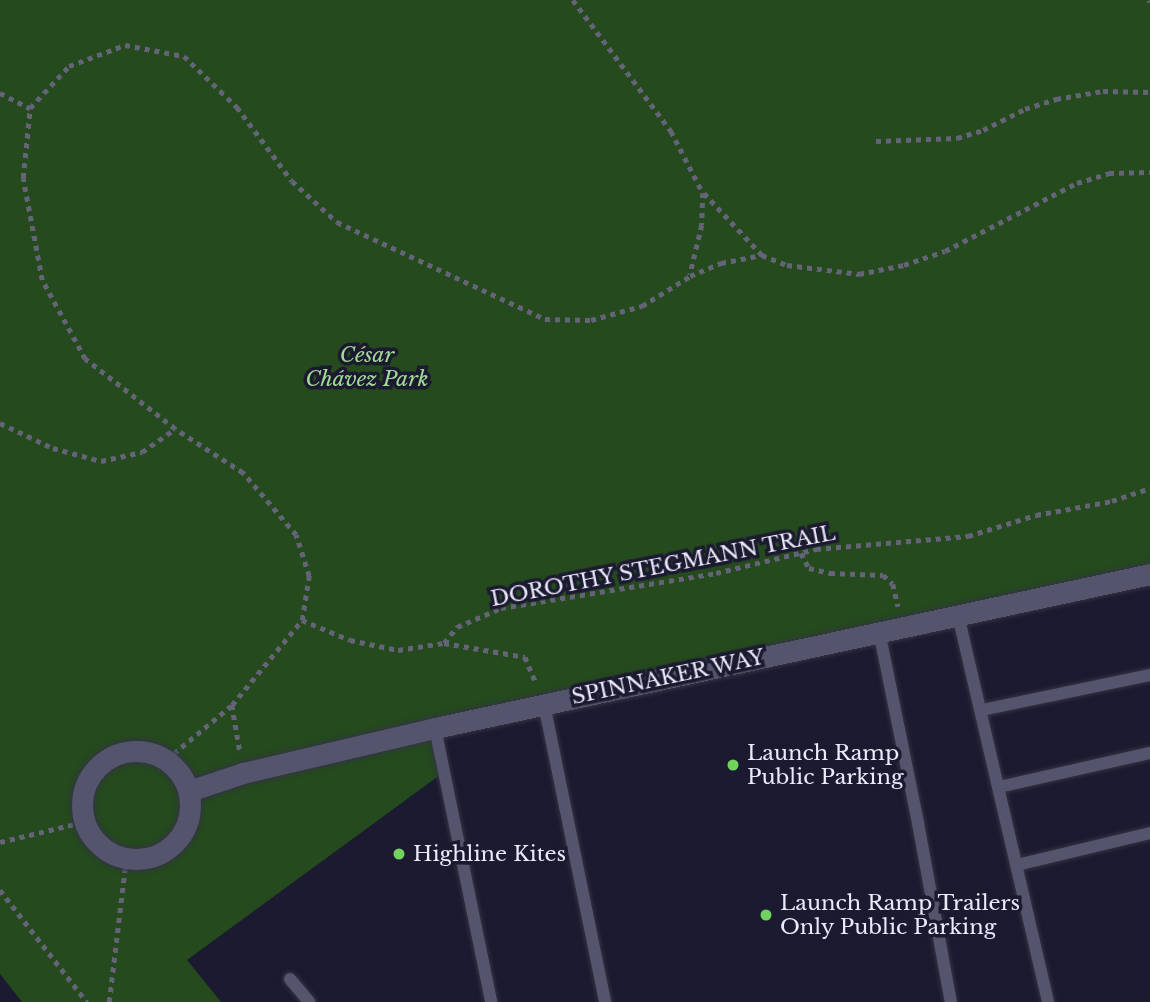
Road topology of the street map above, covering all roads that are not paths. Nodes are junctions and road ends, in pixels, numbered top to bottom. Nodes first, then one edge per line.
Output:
1 (1150, 574) edge
2 (958, 615) junction
3 (878, 631) junction
4 (1150, 675) edge
5 (544, 704) junction
6 (982, 710) junction
7 (435, 728) junction
8 (1150, 753) edge
9 (999, 788) junction
10 (189, 791) junction
11 (1150, 833) edge
12 (1017, 865) junction
13 (290, 979) dead end
14 (309, 1002) edge
15 (491, 1002) edge
16 (605, 1002) edge
17 (951, 1002) edge
18 (1048, 1002) edge

1 - 2 street, SPINNAKER WAY
2 - 3 street, SPINNAKER WAY
2 - 6 lane
3 - 5 street, SPINNAKER WAY
3 - 17 lane
4 - 6 lane
5 - 7 street, SPINNAKER WAY
5 - 16 lane
6 - 9 lane
7 - 10 street, SPINNAKER WAY
7 - 15 lane
8 - 9 lane
9 - 12 lane
10 - 10 street
11 - 12 lane
12 - 18 lane
13 - 14 lane

